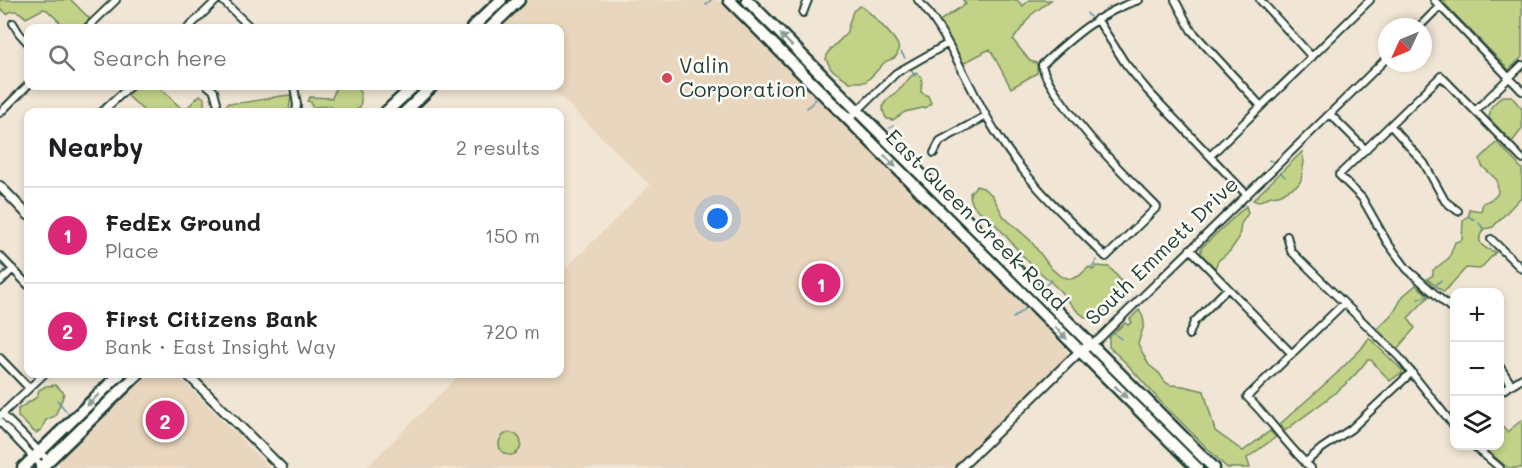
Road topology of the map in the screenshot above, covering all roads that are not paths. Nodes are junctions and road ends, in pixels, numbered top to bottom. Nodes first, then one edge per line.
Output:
1 (116, 0) edge
2 (217, 0) edge
3 (222, 0) edge
4 (501, 0) edge
5 (747, 0) edge
6 (808, 0) edge
7 (918, 0) edge
8 (1139, 0) edge
9 (1175, 0) edge
10 (1260, 0) edge
11 (1358, 0) edge
12 (1370, 0) edge
13 (1434, 0) edge
14 (732, 1) edge
15 (514, 2) edge
16 (1364, 6) junction
17 (1440, 6) junction
18 (803, 13) dead end
19 (1428, 18) edge
20 (1097, 19) junction
21 (13, 23) dead end
22 (91, 24) edge
23 (192, 24) edge
24 (247, 24) edge
25 (476, 24) edge
26 (494, 24) edge
27 (24, 39) edge
28 (947, 44) junction
29 (1312, 57) junction
30 (1522, 65) edge
31 (1378, 67) edge
32 (1509, 78) junction
33 (24, 89) edge
34 (126, 90) edge
35 (213, 90) edge
36 (295, 90) edge
37 (412, 90) edge
38 (427, 90) edge
39 (1522, 91) edge
40 (217, 102) dead end
41 (1261, 106) junction
42 (106, 108) edge
43 (297, 108) edge
44 (402, 108) edge
45 (404, 108) edge
46 (857, 111) junction
47 (1474, 111) junction
48 (0, 113) edge
49 (1330, 114) junction
50 (986, 116) junction
51 (849, 120) junction
52 (1391, 126) junction
53 (1366, 150) junction
54 (934, 153) dead end
55 (1210, 156) junction
56 (1522, 159) edge
57 (0, 186) edge
58 (1246, 195) junction
59 (24, 211) edge
60 (1458, 211) dead end
61 (1287, 236) dead end
62 (1491, 239) dead end
63 (1190, 249) junction
64 (0, 256) edge
65 (13, 269) junction
66 (1522, 269) edge
67 (24, 281) edge
68 (0, 282) edge
69 (1228, 288) junction
70 (1343, 304) junction
71 (1450, 307) edge
72 (1189, 335) dead end
73 (1086, 347) junction
74 (1292, 354) junction
75 (0, 358) edge
76 (1412, 372) junction
77 (1504, 373) edge
78 (40, 378) edge
79 (116, 378) edge
80 (133, 378) edge
81 (191, 378) edge
82 (1522, 378) edge
83 (1511, 384) junction
84 (29, 388) junction
85 (1504, 389) edge
86 (1, 415) edge
87 (1450, 420) edge
88 (0, 422) edge
89 (1479, 450) edge
90 (39, 459) edge
91 (1308, 465) edge
92 (23, 468) edge
93 (282, 468) edge
94 (960, 468) edge
95 (1197, 468) edge
96 (1214, 468) edge
97 (1500, 468) edge

1 - 22 street
2 - 23 street
3 - 24 street
4 - 25 main road
46 -> 5 main road, East Queen Creek Road
6 - 18 street
7 - 28 street
8 - 20 street
9 - 41 street
10 - 29 street
11 - 16 street
12 - 16 street
13 - 17 street
14 - 51 main road, East Queen Creek Road
15 - 26 main road
16 - 29 street
17 - 19 street
17 - 32 street
20 - 50 street
20 - 55 street
21 - 27 street
28 - 46 street
28 - 50 street
29 - 41 street
30 - 32 street
31 - 49 street, South Emmett Drive
32 - 39 street
32 - 47 street
33 - 48 street
34 - 42 street
35 - 40 street
36 - 43 street
37 - 44 main road
38 - 45 main road
41 - 55 street
46 - 51 street
46 - 73 main road, East Queen Creek Road
47 - 52 street
47 - 56 street
49 - 53 street
49 - 58 street, South Emmett Drive
50 - 54 street
51 -> 73 main road, East Queen Creek Road
52 - 53 street
52 - 60 street
53 - 71 street
55 - 58 street
57 - 59 street
58 - 63 street, South Emmett Drive
61 - 70 street
62 - 66 street
63 - 69 street
63 - 73 street, South Emmett Drive
64 - 65 street
65 - 67 street
65 - 68 street
69 - 72 street
69 - 74 street
70 - 74 street
70 - 76 street
73 - 94 street, South Emmett Drive
73 -> 95 main road, East Queen Creek Road
73 - 96 main road, East Queen Creek Road
74 - 91 street
75 - 84 street
76 - 87 street
76 - 91 street
77 - 83 street
78 - 84 street
79 -> 90 main road
80 - 90 main road
81 - 93 street
82 - 83 street
83 - 85 street
84 - 86 street
86 - 90 street
88 - 90 street
89 - 97 street
90 - 92 main road

